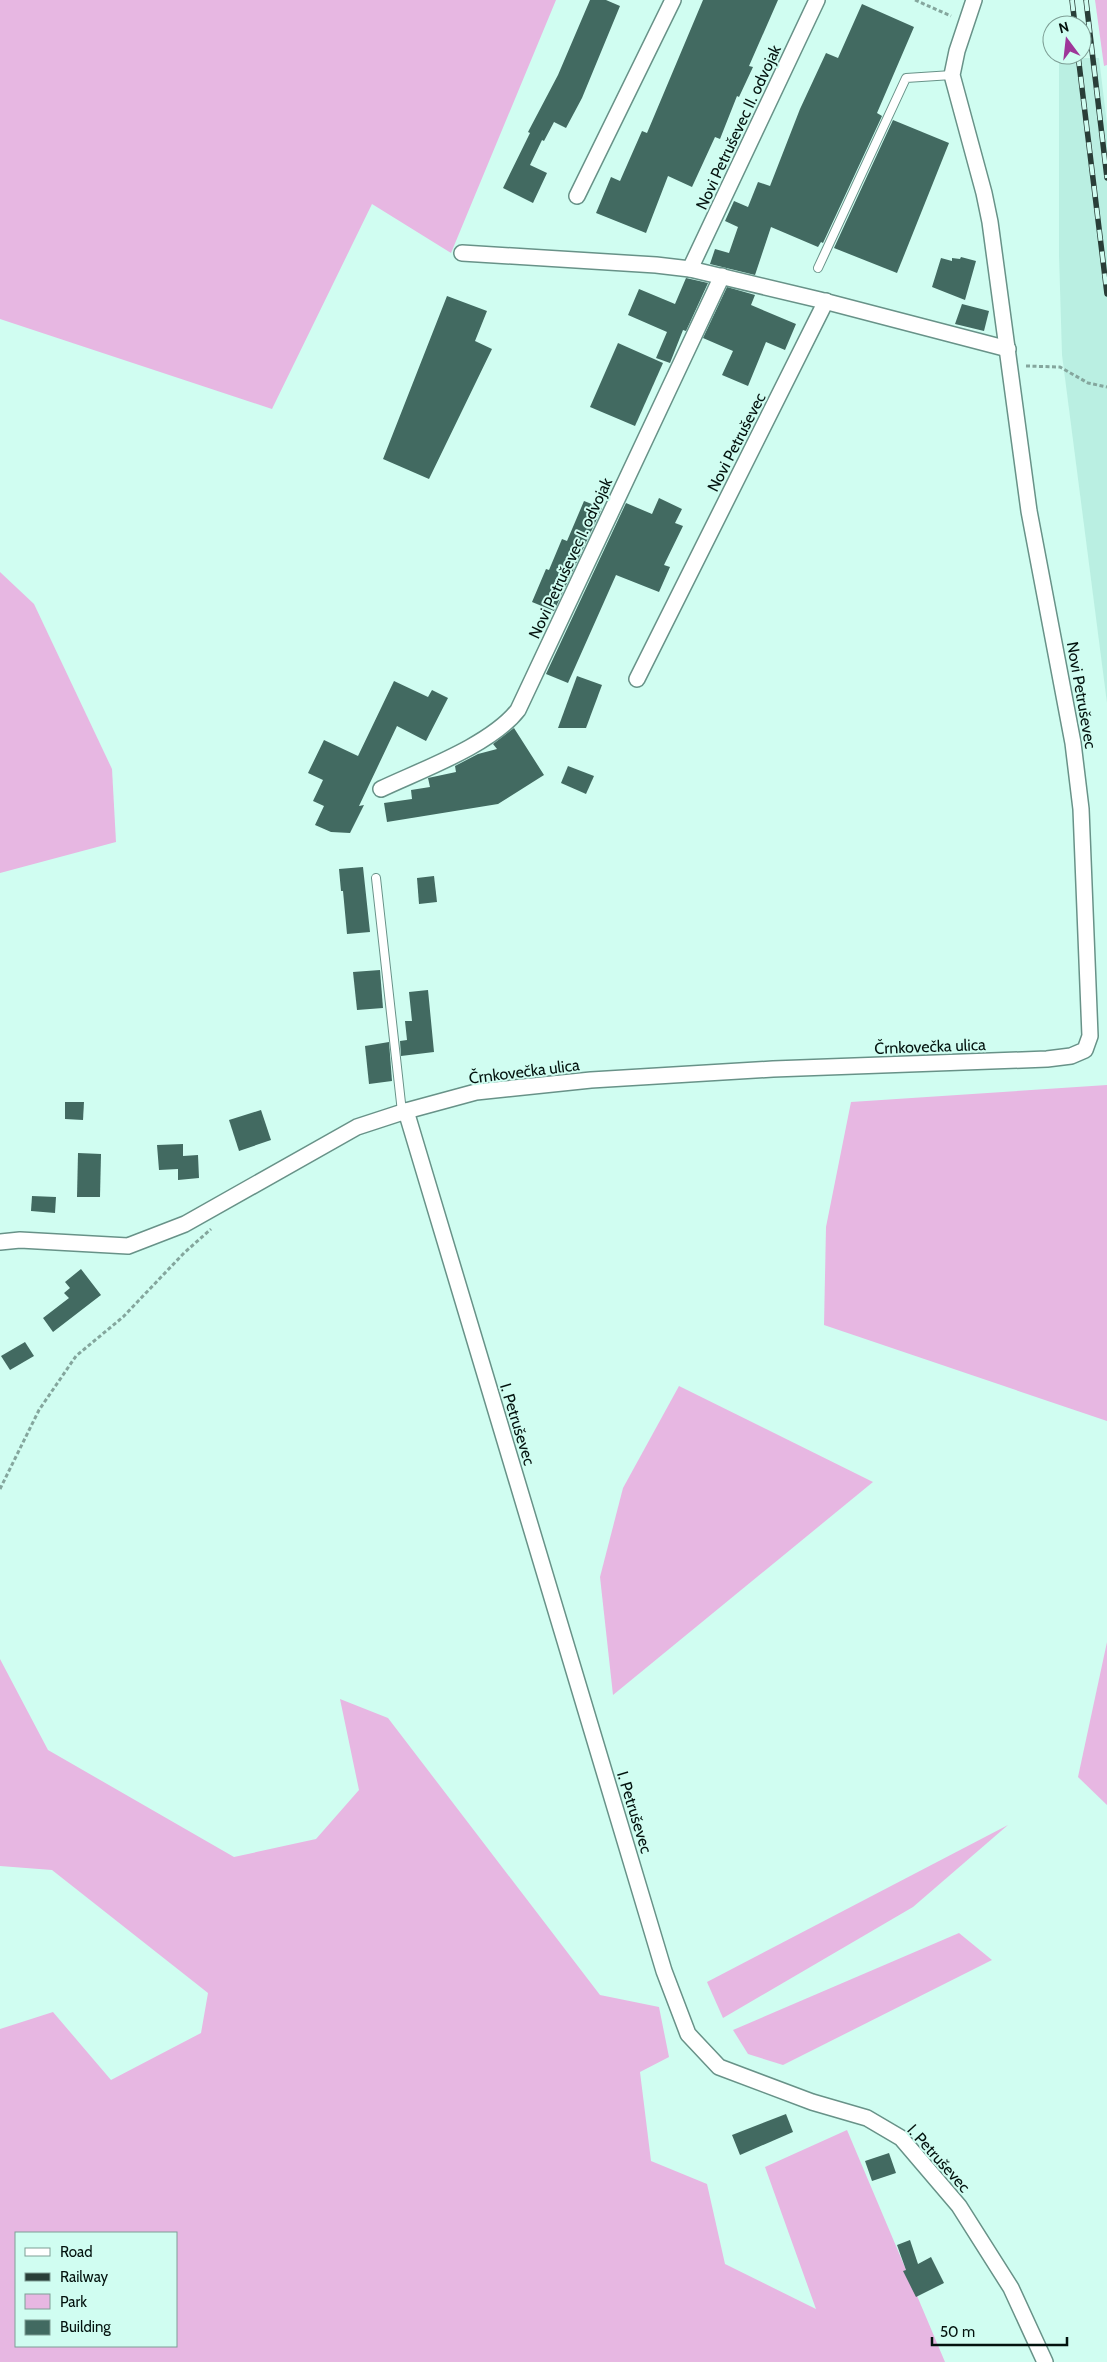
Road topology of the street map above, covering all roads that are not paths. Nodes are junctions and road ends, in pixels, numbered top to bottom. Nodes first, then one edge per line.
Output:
1 (673, 0) edge
2 (817, 0) edge
3 (974, 0) edge
4 (952, 76) junction
5 (576, 196) dead end
6 (462, 253) dead end
7 (818, 268) dead end
8 (690, 269) junction
9 (722, 276) junction
10 (826, 301) junction
11 (1008, 349) junction
12 (637, 679) dead end
13 (381, 789) dead end
14 (376, 878) dead end
15 (1085, 1050) joint
16 (404, 1112) junction
17 (0, 1242) edge
18 (1044, 2362) edge

1 - 5 street
2 - 8 street, Novi Petruševec II. odvojak
3 - 4 street
4 - 7 lane
4 - 11 street, Novi Petruševec
6 - 8 street
8 - 9 street
9 - 10 street
9 - 13 street, Novi Petruševec I. odvojak
10 - 11 street
10 - 12 street, Novi Petruševec
11 - 15 street, Novi Petruševec
14 - 16 lane
15 - 16 street, Črnkovečka ulica
16 - 17 street, Črnkovečka ulica
16 - 18 street, I. Petruševec

